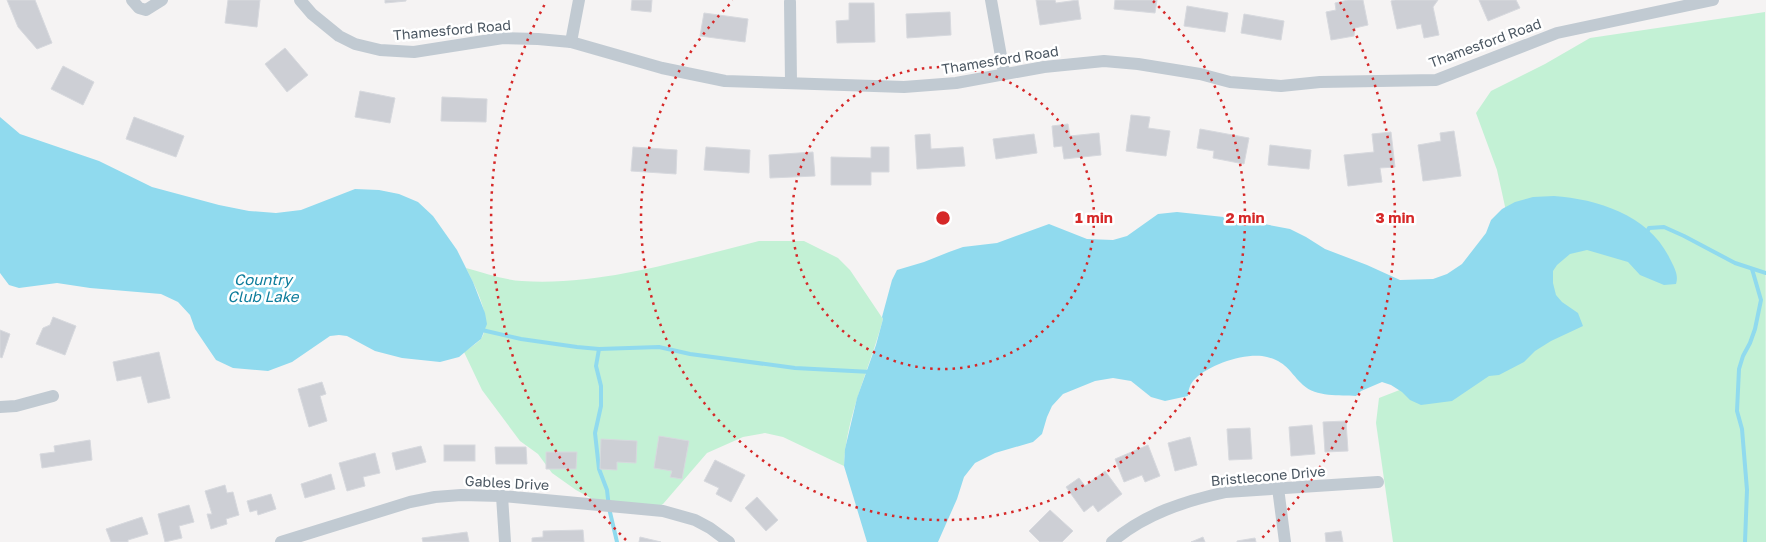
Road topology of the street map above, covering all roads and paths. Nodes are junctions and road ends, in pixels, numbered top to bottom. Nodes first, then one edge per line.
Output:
1 (132, 0) edge
2 (162, 0) edge
3 (300, 0) edge
4 (579, 0) edge
5 (991, 0) edge
6 (1713, 0) edge
7 (790, 2) dead end
8 (571, 42) junction
9 (1004, 73) junction
10 (791, 82) junction
11 (53, 396) dead end
12 (0, 407) edge
13 (1378, 482) dead end
14 (1278, 488) junction
15 (502, 496) junction
16 (304, 539) edge
17 (281, 542) edge
18 (505, 542) edge
19 (729, 542) edge
20 (1112, 542) edge
21 (1285, 542) edge

1 - 2 street
3 - 8 street, Thamesford Road
4 - 8 street
5 - 9 street
6 - 9 street, Thamesford Road
7 - 10 street
8 - 10 street, Thamesford Road
9 - 10 street, Thamesford Road
11 - 12 street
13 - 14 street, Bristlecone Drive
14 - 20 street, Bristlecone Drive
14 - 21 street
15 - 16 street, Gables Drive
15 - 18 street
15 - 19 street, Gables Drive
16 - 17 street, Gables Drive

